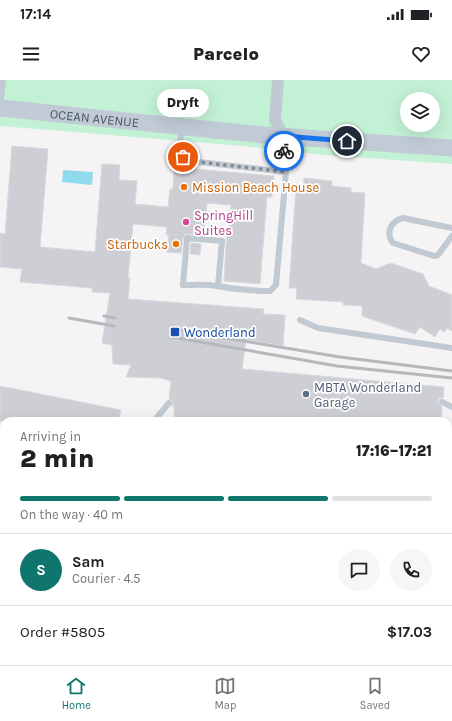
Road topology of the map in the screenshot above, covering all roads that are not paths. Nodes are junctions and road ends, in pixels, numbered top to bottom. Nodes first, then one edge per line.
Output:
1 (3, 80) edge
2 (278, 80) edge
3 (0, 108) edge
4 (182, 126) junction
5 (283, 136) junction
6 (452, 148) edge
7 (286, 172) junction
8 (452, 228) edge
9 (452, 236) edge
10 (218, 286) junction
11 (300, 320) dead end
12 (452, 348) edge
13 (442, 402) dead end
14 (169, 403) dead end
15 (452, 407) edge
16 (157, 417) edge

1 - 3 lane
2 - 5 street
3 - 4 main road, OCEAN AVENUE
4 - 5 main road, OCEAN AVENUE
4 - 7 lane
5 - 6 main road, OCEAN AVENUE
5 - 7 lane
7 - 10 lane
8 - 9 lane
10 - 10 lane
11 - 12 lane
13 - 15 lane
14 - 16 lane

